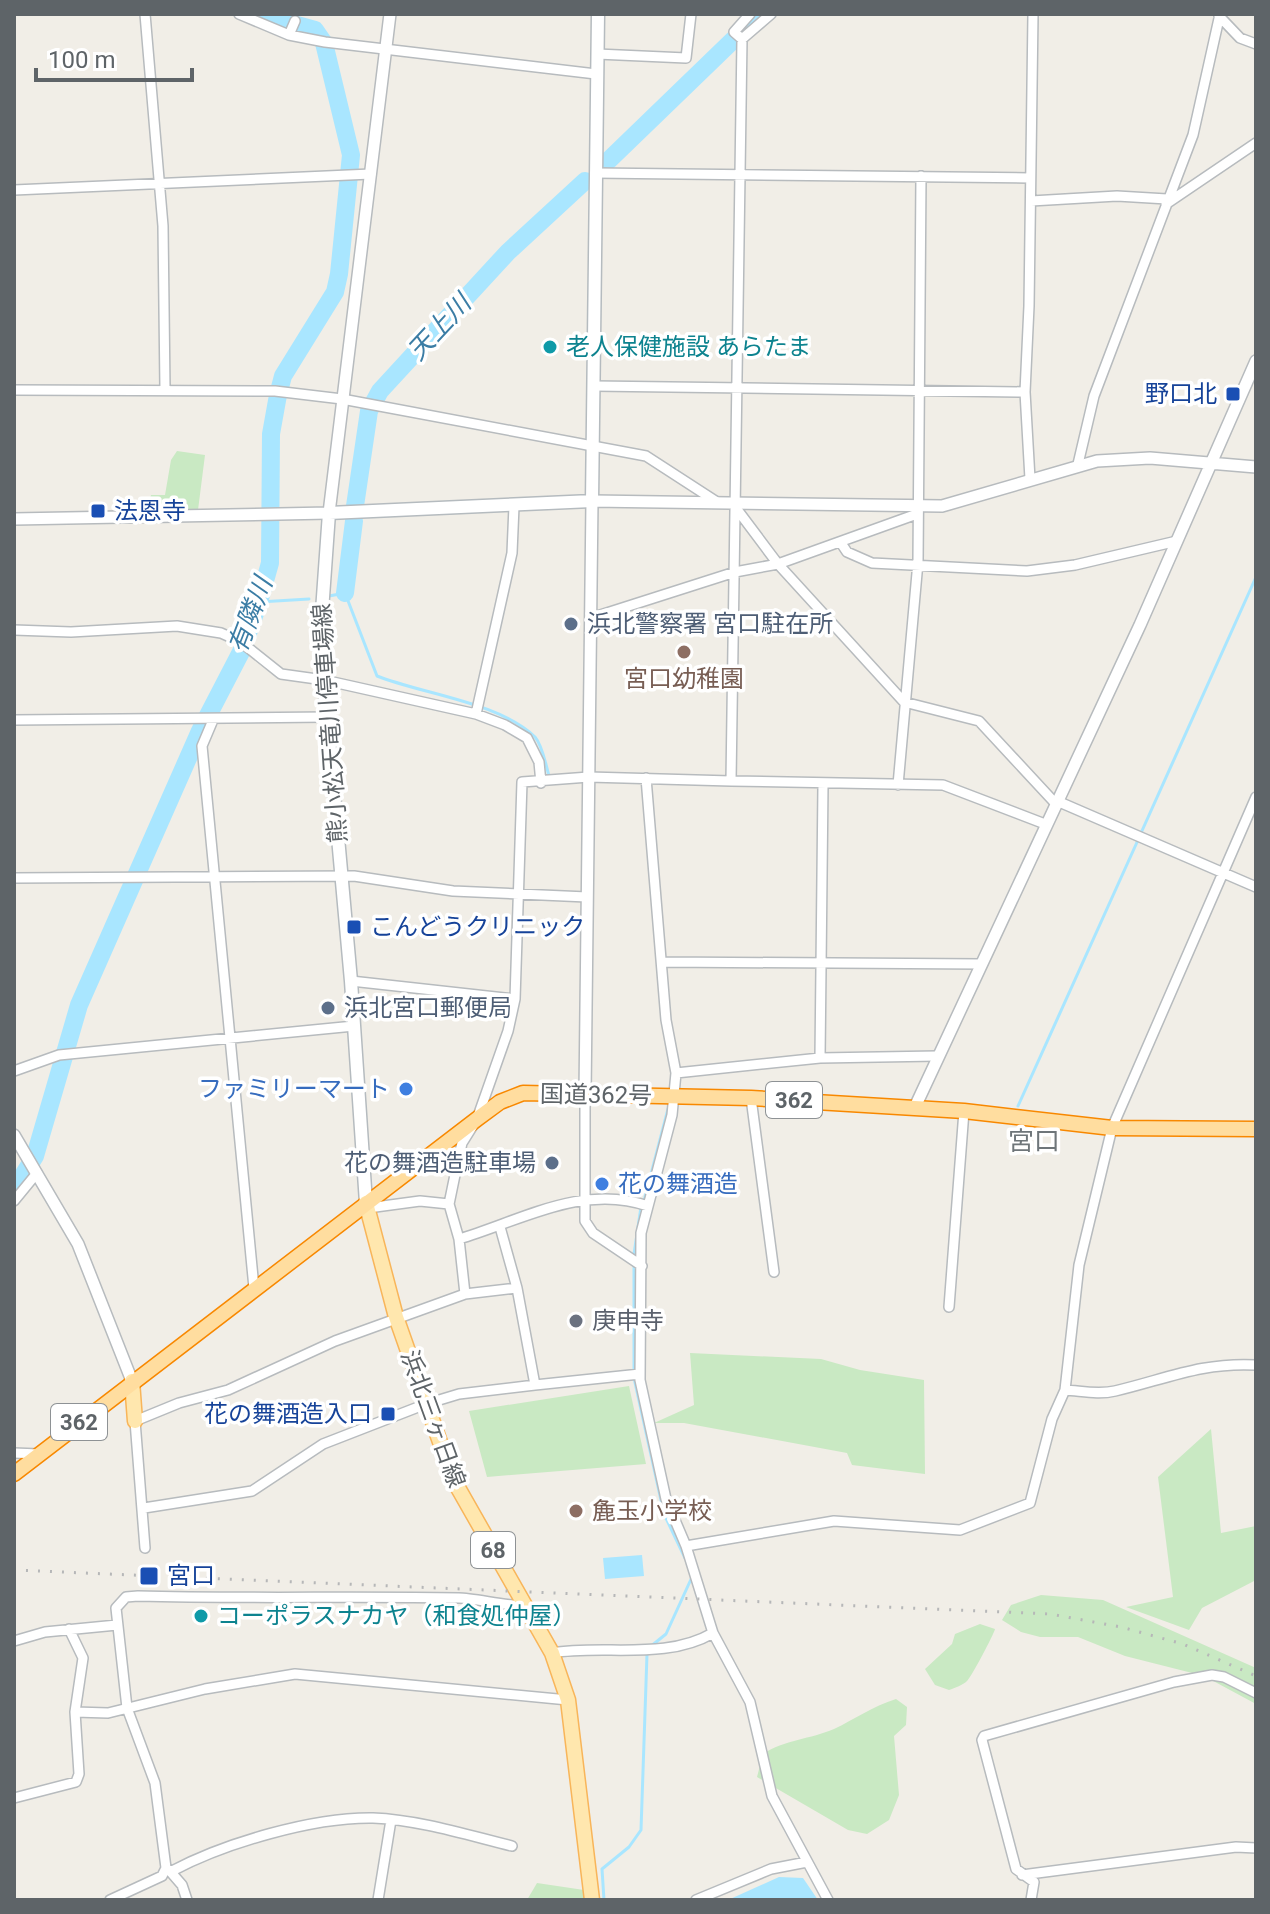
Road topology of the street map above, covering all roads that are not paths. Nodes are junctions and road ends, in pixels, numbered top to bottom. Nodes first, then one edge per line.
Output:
1 (145, 14) edge
2 (239, 14) edge
3 (390, 14) edge
4 (598, 14) edge
5 (691, 14) edge
6 (750, 14) edge
7 (771, 14) edge
8 (1033, 14) edge
9 (1219, 15) edge
10 (739, 37) junction
11 (1256, 44) edge
12 (386, 50) junction
13 (597, 54) junction
14 (596, 74) junction
15 (1256, 143) edge
16 (595, 173) junction
17 (365, 174) junction
18 (738, 174) junction
19 (921, 176) junction
20 (1029, 178) junction
21 (160, 183) junction
22 (14, 190) edge
23 (1031, 201) junction
24 (1166, 202) junction
25 (1256, 361) edge
26 (594, 386) junction
27 (734, 388) junction
28 (165, 389) junction
29 (14, 390) edge
30 (918, 390) junction
31 (1025, 392) junction
32 (342, 399) junction
33 (593, 444) junction
34 (1078, 464) junction
35 (1210, 464) junction
36 (1256, 467) edge
37 (1030, 479) junction
38 (592, 501) junction
39 (726, 504) junction
40 (514, 506) junction
41 (917, 510) junction
42 (329, 513) junction
43 (14, 519) edge
44 (1177, 541) junction
45 (841, 543) junction
46 (778, 564) junction
47 (917, 565) junction
48 (735, 572) junction
49 (591, 618) junction
50 (14, 630) edge
51 (324, 680) junction
52 (904, 702) junction
53 (476, 714) junction
54 (327, 717) junction
55 (14, 720) edge
56 (213, 720) junction
57 (589, 777) junction
58 (646, 778) junction
59 (731, 781) junction
60 (541, 783) junction
61 (823, 785) junction
62 (898, 785) junction
63 (1256, 797) edge
64 (1057, 802) junction
65 (1045, 824) junction
66 (1224, 873) junction
67 (214, 877) junction
68 (341, 877) junction
69 (14, 878) edge
70 (1256, 887) edge
71 (517, 895) junction
72 (587, 897) junction
73 (663, 962) junction
74 (819, 962) junction
75 (981, 964) junction
76 (351, 981) junction
77 (515, 999) junction
78 (354, 1026) junction
79 (229, 1038) junction
80 (937, 1056) junction
81 (820, 1058) junction
82 (14, 1071) edge
83 (676, 1073) junction
84 (585, 1094) junction
85 (674, 1096) junction
86 (751, 1098) junction
87 (915, 1107) junction
88 (964, 1111) junction
89 (477, 1119) junction
90 (1112, 1128) junction
91 (1256, 1129) edge
92 (14, 1135) edge
93 (34, 1169) junction
94 (584, 1199) junction
95 (14, 1201) edge
96 (449, 1204) junction
97 (367, 1206) junction
98 (648, 1206) junction
99 (500, 1227) junction
100 (459, 1239) junction
101 (642, 1266) junction
102 (774, 1272) dead end
103 (254, 1288) junction
104 (517, 1288) junction
105 (465, 1294) junction
106 (949, 1307) dead end
107 (396, 1317) junction
108 (1256, 1365) edge
109 (637, 1374) junction
110 (132, 1381) junction
111 (535, 1385) junction
112 (1065, 1390) junction
113 (426, 1404) junction
114 (135, 1421) junction
115 (14, 1453) edge
116 (39, 1454) junction
117 (14, 1474) edge
118 (144, 1508) junction
119 (686, 1546) junction
120 (145, 1548) dead end
121 (525, 1605) junction
122 (117, 1625) junction
123 (69, 1629) junction
124 (713, 1633) junction
125 (14, 1641) edge
126 (552, 1653) junction
127 (1256, 1693) edge
128 (568, 1700) junction
129 (127, 1708) junction
130 (75, 1712) junction
131 (14, 1798) edge
132 (391, 1820) junction
133 (512, 1846) dead end
134 (1256, 1848) edge
135 (807, 1862) junction
136 (169, 1870) junction
137 (1022, 1875) junction
138 (110, 1900) edge
139 (187, 1900) edge
140 (378, 1900) edge
141 (592, 1900) edge
142 (696, 1900) edge
143 (828, 1900) edge
144 (1031, 1900) edge

1 - 21 street
2 - 12 street
3 - 12 street
4 - 13 main road
5 - 13 street
6 - 10 street
7 - 10 street
8 - 20 street
9 - 11 street
9 - 24 street
10 - 18 street
12 - 14 street
12 - 17 street
13 - 14 main road
14 - 16 main road
15 - 24 street
16 - 18 street
16 - 26 main road
17 - 21 street
17 - 32 street
18 - 19 street
18 - 27 street
19 - 20 street
19 - 30 street
20 - 23 street
21 - 22 street
21 - 28 street
23 - 24 street
23 - 31 street
24 - 34 street
25 - 35 street
26 - 27 street
26 - 33 main road
27 - 30 street
27 - 39 street
28 - 29 street
28 - 32 street
30 - 31 street
30 - 41 street
31 - 37 street
32 - 33 street
32 - 42 street
33 - 38 main road
33 - 39 street
34 - 35 street
34 - 37 street
35 - 36 street
35 - 44 street
37 - 41 street
38 - 39 street
38 - 40 main road
38 - 49 street
39 - 41 street
39 - 46 street
39 - 48 street
40 - 42 main road
40 - 53 street
41 - 45 street
41 - 47 street
42 - 43 street
42 - 51 main road, 熊小松天竜川停車場線
44 - 47 street
44 - 64 street
45 - 46 street
45 - 47 street
46 - 48 street
46 - 52 street
47 - 52 street
48 - 49 street
48 - 59 street
49 - 57 street
50 - 51 street
51 - 53 street
51 - 54 main road, 熊小松天竜川停車場線
52 - 62 street
52 - 64 street
53 - 60 street
54 - 56 street
54 - 68 main road, 熊小松天竜川停車場線
55 - 56 street
56 - 67 street
57 - 58 street
57 - 60 street
57 - 72 street
58 - 59 street
58 - 73 street
59 - 61 street
60 - 71 street
61 - 62 street
61 - 74 street
62 - 65 street
63 - 66 street
64 - 65 street
64 - 66 street
65 - 75 street
66 - 70 street
66 - 90 street
67 - 68 street
67 - 69 street
67 - 79 street
68 - 71 street
68 - 76 main road, 熊小松天竜川停車場線
71 - 72 street
71 - 77 street
72 - 84 street
73 - 74 street
73 - 83 street
74 - 75 street
74 - 81 street
75 - 80 street
76 - 77 street
76 - 78 main road, 熊小松天竜川停車場線
77 - 89 street
78 - 79 street
78 - 97 main road, 熊小松天竜川停車場線
79 - 82 street
79 - 103 street
80 - 81 street
80 - 87 street
81 - 83 street
83 - 85 street
84 - 85 highway, 国道362号 / 362
84 - 89 highway, 国道362号 / 362
84 - 94 street
85 - 86 highway, 国道362号 / 362
85 - 98 street
86 - 87 highway, 国道362号 / 362
86 - 102 street
87 - 88 highway, 国道362号 / 362
88 - 90 highway, 国道362号 / 362
88 - 106 street
89 - 96 street
89 - 97 highway, 国道362号 / 362
90 - 91 highway, 国道362号 / 362
90 - 112 street
92 - 93 street
93 - 95 street
93 - 110 street
94 - 98 street
94 - 99 street
94 - 101 street
96 - 97 street
96 - 100 street
97 - 103 highway, 国道362号 / 362
97 - 107 main road, 浜北三ヶ日線 / 68
98 - 101 street
99 - 100 street
99 - 104 street
100 - 105 street
101 - 109 street
103 - 110 highway, 国道362号 / 362
104 - 105 street
104 - 111 street
105 - 107 street
107 - 113 main road, 浜北三ヶ日線 / 68
107 - 114 street
108 - 112 street
109 - 111 street
109 - 119 street
110 - 114 main road
110 - 116 highway, 国道362号 / 362
111 - 113 street
112 - 119 street
113 - 118 street
113 - 121 main road, 浜北三ヶ日線 / 68
114 - 118 street
115 - 116 street
116 - 117 highway, 国道362号 / 362
118 - 120 street
119 - 124 street
121 - 122 street
121 - 126 main road, 浜北三ヶ日線 / 68
122 - 123 street
122 - 129 street
123 - 125 street
123 - 130 street
124 - 126 street
124 - 135 street
126 - 128 main road, 浜北三ヶ日線 / 68
127 - 137 street
128 - 129 street
128 - 141 main road, 浜北三ヶ日線 / 68
129 - 130 street
129 - 136 street
130 - 131 street
132 - 133 street
132 - 136 street
132 - 140 street
134 - 137 street
135 - 142 street
135 - 143 street
136 - 138 street
136 - 139 street
137 - 144 street

